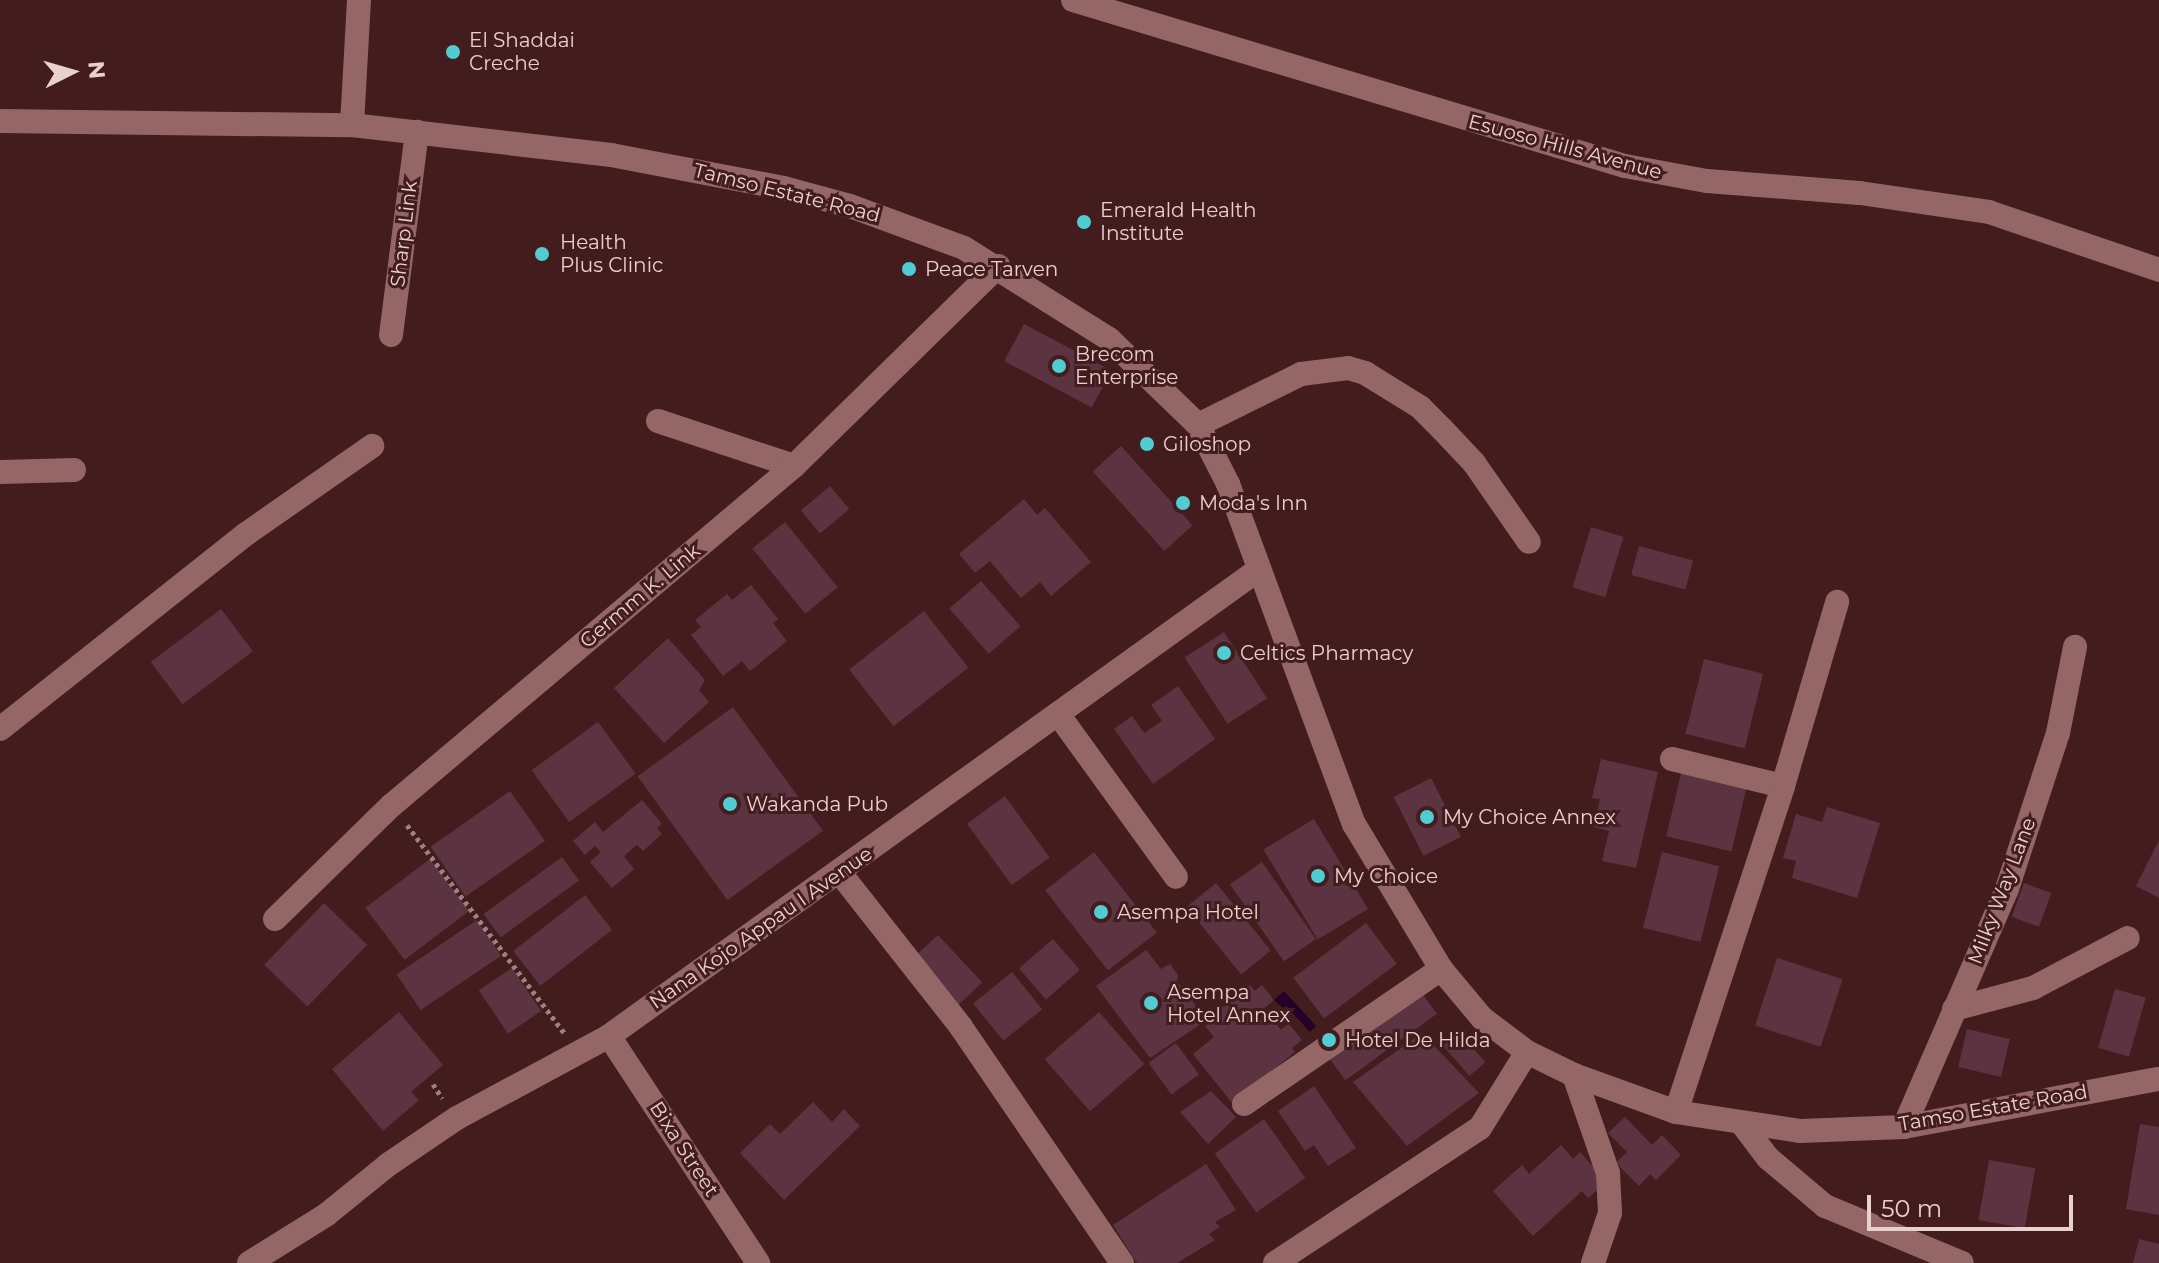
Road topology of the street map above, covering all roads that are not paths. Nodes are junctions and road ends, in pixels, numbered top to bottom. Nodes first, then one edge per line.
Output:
1 (359, 0) edge
2 (1073, 0) edge
3 (0, 121) edge
4 (352, 125) junction
5 (417, 132) junction
6 (998, 266) junction
7 (2159, 270) edge
8 (391, 335) dead end
9 (658, 421) dead end
10 (1198, 425) junction
11 (372, 446) dead end
12 (794, 466) junction
13 (74, 470) dead end
14 (0, 472) edge
15 (1529, 542) dead end
16 (1258, 570) junction
17 (1837, 602) dead end
18 (2075, 647) dead end
19 (1058, 714) junction
20 (0, 729) edge
21 (1672, 759) dead end
22 (1783, 786) junction
23 (840, 873) junction
24 (1176, 877) dead end
25 (275, 919) dead end
26 (2128, 938) dead end
27 (1441, 969) junction
28 (1954, 1009) junction
29 (609, 1036) junction
30 (1527, 1052) junction
31 (1574, 1075) junction
32 (2159, 1079) edge
33 (1244, 1104) dead end
34 (1676, 1112) junction
35 (1743, 1125) junction
36 (1904, 1127) junction
37 (249, 1263) edge
38 (758, 1263) edge
39 (1122, 1263) edge
40 (1275, 1263) edge
41 (1593, 1263) edge
42 (1962, 1263) edge

1 - 4 street
2 - 7 street, Esuoso Hills Avenue
3 - 4 street, Tamso Estate Road
4 - 5 street, Tamso Estate Road
5 - 6 street, Tamso Estate Road
5 - 8 street, Sharp Link
6 - 10 street, Tamso Estate Road
6 - 12 street, Germm K. Link
9 - 12 street
10 - 15 street
10 - 16 street, Tamso Estate Road
11 - 20 street
12 - 25 street, Germm K. Link
13 - 14 street
16 - 19 street, Nana Kojo Appau I Avenue
16 - 27 street, Tamso Estate Road
17 - 22 street
18 - 28 street, Milky Way Lane
19 - 23 street, Nana Kojo Appau I Avenue
19 - 24 street
21 - 22 street
22 - 34 street
23 - 29 street, Nana Kojo Appau I Avenue
23 - 39 street
26 - 28 street
27 - 30 street, Tamso Estate Road
27 - 33 street
28 - 36 street, Milky Way Lane
29 - 37 street, Nana Kojo Appau I Avenue
29 - 38 street, Bixa Street
30 - 31 street, Tamso Estate Road
30 - 40 street
31 - 34 street, Tamso Estate Road
31 - 41 street
32 - 36 street, Tamso Estate Road
34 - 35 street, Tamso Estate Road
35 - 36 street, Tamso Estate Road
35 - 42 street

